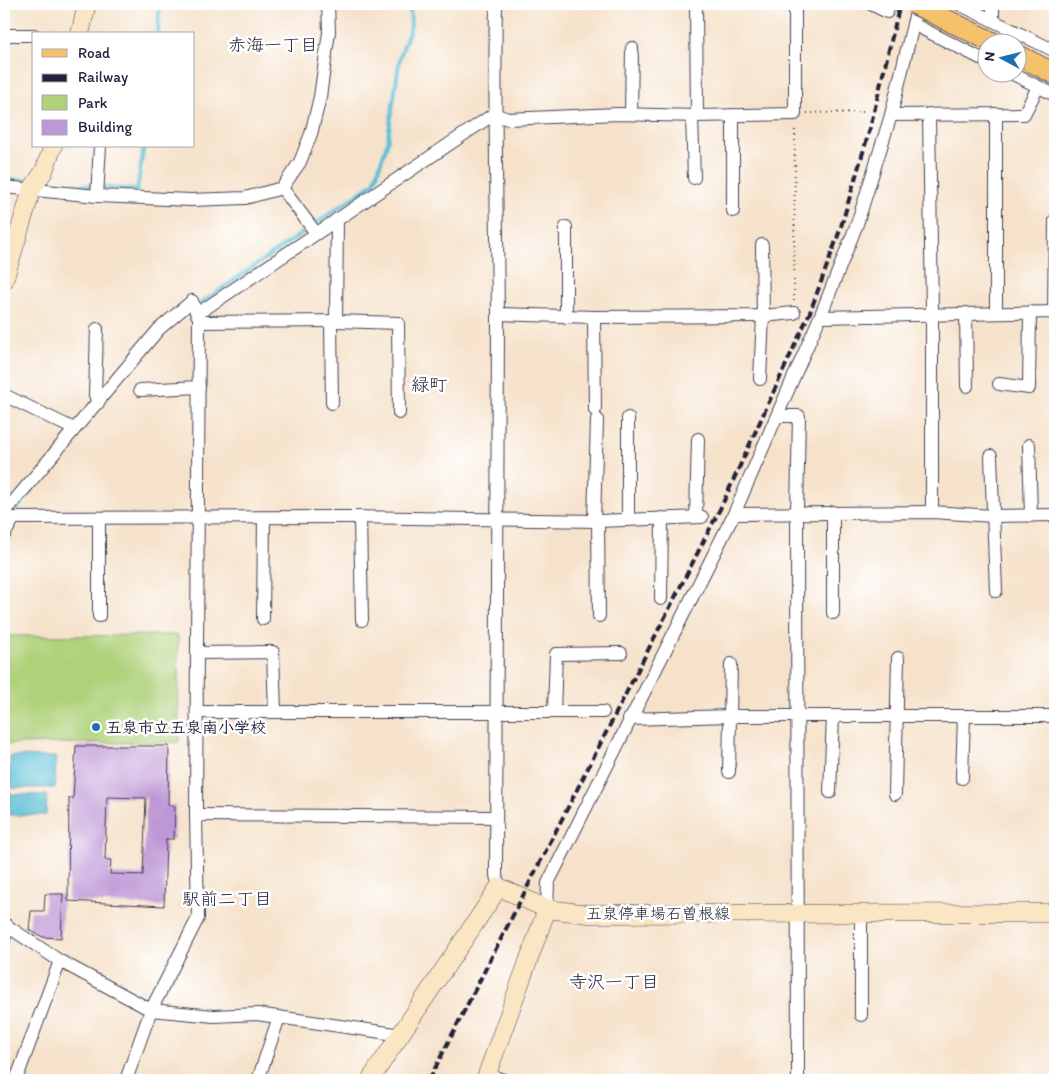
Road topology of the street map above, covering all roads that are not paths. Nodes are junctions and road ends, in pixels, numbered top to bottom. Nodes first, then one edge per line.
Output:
1 (87, 4) edge
2 (328, 4) edge
3 (496, 4) edge
4 (696, 4) edge
5 (795, 4) edge
6 (870, 4) edge
7 (888, 4) edge
8 (959, 4) edge
9 (993, 4) edge
10 (921, 7) edge
11 (993, 20) junction
12 (913, 24) junction
13 (80, 32) edge
14 (976, 34) edge
15 (32, 36) edge
16 (4, 37) edge
17 (632, 48) dead end
18 (1055, 51) edge
19 (976, 56) edge
20 (1026, 59) edge
21 (1055, 74) edge
22 (1026, 80) edge
23 (1038, 86) junction
24 (1055, 96) edge
25 (494, 114) junction
26 (631, 114) junction
27 (929, 114) junction
28 (996, 114) junction
29 (733, 115) junction
30 (891, 115) junction
31 (694, 116) junction
32 (52, 148) edge
33 (100, 148) edge
34 (694, 178) dead end
35 (4, 187) edge
36 (282, 188) junction
37 (32, 189) junction
38 (97, 196) junction
39 (733, 211) dead end
40 (337, 219) junction
41 (1055, 220) edge
42 (566, 226) dead end
43 (316, 233) junction
44 (762, 245) dead end
45 (4, 281) edge
46 (1030, 312) junction
47 (1055, 312) edge
48 (932, 313) junction
49 (966, 313) junction
50 (996, 313) junction
51 (498, 314) junction
52 (794, 314) road end
53 (763, 316) junction
54 (566, 317) junction
55 (594, 317) junction
56 (820, 317) junction
57 (198, 318) junction
58 (333, 321) junction
59 (97, 329) dead end
60 (760, 379) dead end
61 (999, 384) dead end
62 (967, 386) dead end
63 (199, 387) junction
64 (140, 390) dead end
65 (4, 395) edge
66 (98, 403) junction
67 (332, 403) dead end
68 (399, 413) dead end
69 (777, 416) junction
70 (628, 418) dead end
71 (74, 429) junction
72 (698, 439) dead end
73 (1029, 445) dead end
74 (991, 456) dead end
75 (833, 512) junction
76 (932, 512) junction
77 (796, 513) junction
78 (734, 514) junction
79 (1055, 515) edge
80 (7, 516) edge
81 (993, 516) junction
82 (1031, 516) junction
83 (360, 517) junction
84 (198, 518) junction
85 (264, 518) junction
86 (662, 518) junction
87 (99, 519) junction
88 (498, 519) junction
89 (628, 520) junction
90 (596, 521) junction
91 (4, 535) edge
92 (996, 591) dead end
93 (662, 598) dead end
94 (833, 613) dead end
95 (99, 616) dead end
96 (598, 616) dead end
97 (263, 619) dead end
98 (362, 620) dead end
99 (198, 653) junction
100 (621, 653) dead end
101 (898, 658) dead end
102 (731, 664) dead end
103 (498, 711) junction
104 (197, 712) junction
105 (274, 712) junction
106 (554, 712) junction
107 (603, 712) dead end
108 (731, 716) junction
109 (798, 716) junction
110 (833, 716) junction
111 (898, 716) junction
112 (964, 716) junction
113 (1055, 716) edge
114 (629, 719) junction
115 (729, 772) dead end
116 (962, 778) dead end
117 (830, 792) dead end
118 (895, 794) dead end
119 (196, 815) junction
120 (496, 817) junction
121 (499, 887) junction
122 (546, 909) junction
123 (797, 913) junction
124 (861, 913) junction
125 (1055, 913) edge
126 (6, 925) edge
127 (4, 939) edge
128 (60, 961) junction
129 (151, 1010) junction
130 (861, 1015) dead end
131 (279, 1017) junction
132 (402, 1035) junction
133 (492, 1078) edge
134 (16, 1080) edge
135 (126, 1080) edge
136 (258, 1080) edge
137 (370, 1080) edge
138 (798, 1080) edge

1 - 13 main road
2 - 36 street
3 - 25 street
4 - 31 street
5 - 29 street
6 - 7 street
8 - 11 street
9 - 11 street
10 - 12 street
10 - 14 main road
11 - 18 street
12 - 19 street
12 - 30 street
15 - 16 street
17 - 26 street
20 - 21 main road
22 - 23 street
23 - 24 street
23 - 28 street
25 - 26 street
25 - 40 street
25 - 51 street
26 - 31 street
27 - 28 street
27 - 30 street
27 - 48 street
28 - 50 street
29 - 31 street
29 - 39 street
30 - 56 street
31 - 34 street
32 - 37 main road
33 - 38 street
35 - 37 street
36 - 38 street
36 - 43 street
37 - 38 street
37 - 45 main road
40 - 43 street
40 - 58 street
41 - 47 street
42 - 54 street
43 - 57 street
44 - 53 street
46 - 47 street
46 - 50 street
46 - 61 street
48 - 49 street
48 - 56 street
48 - 76 street
49 - 50 street
49 - 62 street
51 - 54 street
51 - 88 street
52 - 53 street
53 - 55 street
53 - 60 street
54 - 55 street
55 - 90 street
56 - 69 street
57 - 58 street
57 - 63 street
57 - 66 street
58 - 67 street
58 - 68 street
59 - 66 street
63 - 64 street
63 - 84 street
65 - 71 street
66 - 71 street
69 - 77 street
69 - 78 street
70 - 89 street
71 - 80 street
72 - 86 street
73 - 82 street
74 - 81 street
75 - 76 street
75 - 77 street
75 - 94 street
76 - 81 street
77 - 78 street
77 - 109 street
78 - 114 street
79 - 82 street
80 - 87 street
80 - 91 street
81 - 82 street
81 - 92 street
83 - 85 street
83 - 88 street
83 - 98 street
84 - 85 street
84 - 87 street
84 - 99 street
85 - 97 street
86 - 89 street
86 - 93 street
87 - 95 street
88 - 90 street
88 - 103 street
89 - 90 street
90 - 96 street
99 - 104 street
99 - 105 street
100 - 106 street
101 - 111 street
102 - 108 street
103 - 105 street
103 - 106 street
103 - 120 street
104 - 105 street
104 - 119 street
106 - 107 street
108 - 109 street
108 - 114 street
108 - 115 street
109 - 110 street
109 - 123 street
110 - 111 street
110 - 117 street
111 - 112 street
111 - 118 street
112 - 113 street
112 - 116 street
114 - 122 street
119 - 120 street
119 - 129 street
120 - 121 street
121 - 122 main road, 五泉停車場石曽根線
121 - 132 main road
122 - 123 main road, 五泉停車場石曽根線
122 - 133 main road
123 - 124 main road, 五泉停車場石曽根線
123 - 138 street
124 - 125 main road, 五泉停車場石曽根線
124 - 130 street
126 - 127 street
126 - 128 street
128 - 129 street
128 - 134 street
129 - 131 street
129 - 135 street
131 - 132 street
131 - 136 street
132 - 137 main road

